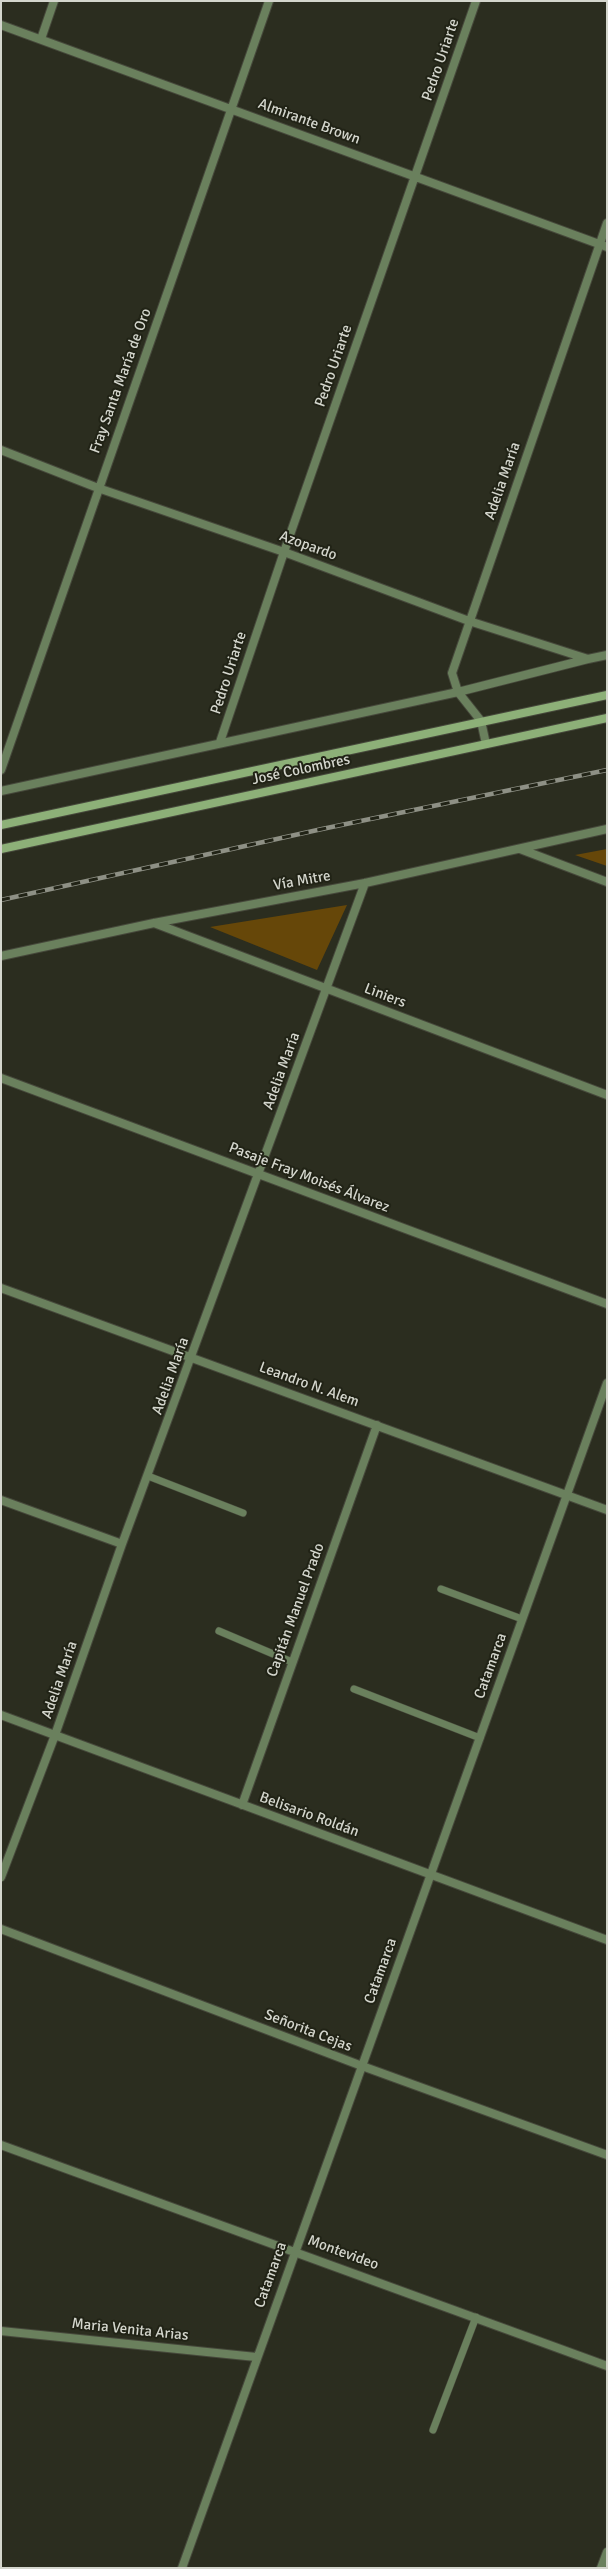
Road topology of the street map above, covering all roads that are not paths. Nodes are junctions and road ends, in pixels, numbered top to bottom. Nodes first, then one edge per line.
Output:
1 (54, 1) edge
2 (269, 1) edge
3 (476, 1) edge
4 (1, 25) edge
5 (41, 39) junction
6 (232, 109) junction
7 (415, 176) junction
8 (607, 223) edge
9 (603, 245) edge
10 (1, 450) edge
11 (98, 488) junction
12 (284, 552) junction
13 (469, 621) junction
14 (607, 655) edge
15 (588, 659) junction
16 (458, 692) junction
17 (607, 695) edge
18 (607, 718) edge
19 (481, 721) junction
20 (220, 742) junction
21 (486, 744) junction
22 (1, 770) edge
23 (1, 791) edge
24 (1, 825) edge
25 (607, 829) edge
26 (1, 849) edge
27 (519, 849) junction
28 (607, 882) edge
29 (365, 883) junction
30 (154, 922) junction
31 (1, 956) edge
32 (327, 988) junction
33 (1, 1078) edge
34 (607, 1095) edge
35 (259, 1174) junction
36 (1, 1288) edge
37 (607, 1304) edge
38 (193, 1357) junction
39 (607, 1383) edge
40 (376, 1425) junction
41 (148, 1476) junction
42 (566, 1495) junction
43 (1, 1500) edge
44 (607, 1510) edge
45 (243, 1513) dead end
46 (122, 1544) junction
47 (441, 1589) dead end
48 (522, 1619) junction
49 (219, 1631) dead end
50 (292, 1662) junction
51 (354, 1689) dead end
52 (1, 1715) edge
53 (55, 1735) junction
54 (480, 1738) junction
55 (242, 1805) junction
56 (430, 1875) junction
57 (1, 1877) edge
58 (1, 1929) edge
59 (607, 1940) edge
60 (362, 2066) junction
61 (1, 2145) edge
62 (607, 2155) edge
63 (296, 2251) junction
64 (476, 2317) junction
65 (1, 2331) edge
66 (256, 2358) junction
67 (607, 2366) edge
68 (433, 2430) dead end
69 (607, 2552) edge
70 (182, 2568) edge
71 (601, 2568) edge

1 - 5 street
2 - 6 street, Fray Santa María de Oro
3 - 7 street, Pedro Uriarte
4 - 5 street, Almirante Brown
5 - 6 street, Almirante Brown
6 - 7 street, Almirante Brown
6 - 11 street, Fray Santa María de Oro
7 - 9 street, Almirante Brown
7 - 12 street, Pedro Uriarte
8 - 9 street, Adelia María
9 - 13 street, Adelia María
10 - 11 street, Azopardo
11 - 12 street, Azopardo
11 - 22 street, Fray Santa María de Oro
12 - 13 street, Azopardo
12 - 20 street, Pedro Uriarte
13 - 15 street, Azopardo
13 - 16 street, Adelia María
14 - 15 street, Azopardo
15 - 16 street
16 - 19 street, Adelia María
16 - 20 street
17 - 19 main road, José Colombres
18 - 21 main road, José Colombres
19 - 21 street, Adelia María
19 - 24 main road, José Colombres
20 - 23 street
21 - 26 main road, José Colombres
25 - 27 street, Vía Mitre
27 - 28 street
27 - 29 street, Vía Mitre
29 - 30 street, Vía Mitre
29 - 32 street, Adelia María
30 - 31 street, Vía Mitre
30 - 32 street, Liniers
32 - 34 street, Liniers
32 - 35 street, Adelia María
33 - 35 street, Pasaje Fray Moisés Álvarez
35 - 37 street, Pasaje Fray Moisés Álvarez
35 - 38 street, Adelia María
36 - 38 street, Leandro N. Alem
38 - 40 street, Leandro N. Alem
38 - 41 street, Adelia María
39 - 42 street, Catamarca
40 - 42 street, Leandro N. Alem
40 - 50 street, Capitán Manuel Prado
41 - 45 lane
41 - 46 street, Adelia María
42 - 44 street, Leandro N. Alem
42 - 48 street, Catamarca
43 - 46 street
46 - 53 street, Adelia María
47 - 48 lane
48 - 54 street, Catamarca
49 - 50 lane
50 - 55 street, Capitán Manuel Prado
51 - 54 lane
52 - 53 street, Belisario Roldán
53 - 55 street, Belisario Roldán
53 - 57 street, Adelia María
54 - 56 street, Catamarca
55 - 56 street, Belisario Roldán
56 - 59 street, Belisario Roldán
56 - 60 street, Catamarca
58 - 60 street, Señorita Cejas
60 - 62 street, Señorita Cejas
60 - 63 street, Catamarca
61 - 63 street, Montevideo
63 - 64 street, Montevideo
63 - 66 street, Catamarca
64 - 67 street, Montevideo
64 - 68 lane
65 - 66 street, Maria Venita Arias
66 - 70 street, Catamarca
69 - 71 street

